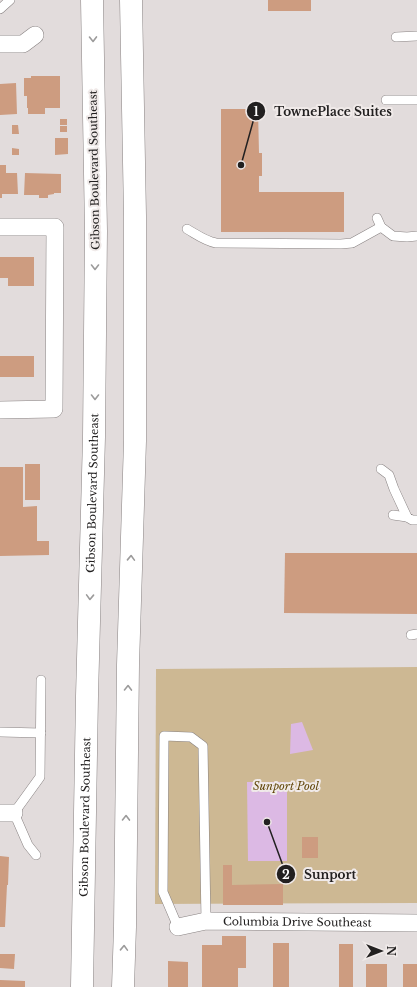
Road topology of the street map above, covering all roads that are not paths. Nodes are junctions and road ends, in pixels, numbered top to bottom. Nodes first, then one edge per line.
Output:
1 (10, 0) edge
2 (92, 0) edge
3 (131, 0) edge
4 (0, 9) edge
5 (35, 35) dead end
6 (417, 36) edge
7 (396, 37) dead end
8 (0, 44) edge
9 (386, 100) dead end
10 (417, 100) edge
11 (377, 218) dead end
12 (0, 227) edge
13 (381, 227) junction
14 (187, 229) dead end
15 (417, 236) edge
16 (0, 410) edge
17 (381, 469) dead end
18 (393, 515) dead end
19 (407, 517) junction
20 (417, 520) edge
21 (41, 680) dead end
22 (0, 732) edge
23 (41, 733) junction
24 (7, 813) edge
25 (36, 855) dead end
26 (206, 921) junction
27 (417, 923) edge
28 (178, 927) joint
29 (82, 987) edge
30 (123, 987) edge

1 - 4 lane
2 -> 29 main road, Gibson Boulevard Southeast
30 -> 3 main road
5 - 8 street
6 - 7 lane
9 - 10 lane
11 - 13 lane
12 - 16 street
13 - 14 lane
13 - 15 lane
17 - 19 lane
18 - 19 lane
19 - 20 lane
21 - 23 lane
22 - 23 lane
23 - 24 lane
24 - 25 lane
26 - 27 street, Columbia Drive Southeast
26 - 28 street, Columbia Drive Southeast
26 - 28 lane

